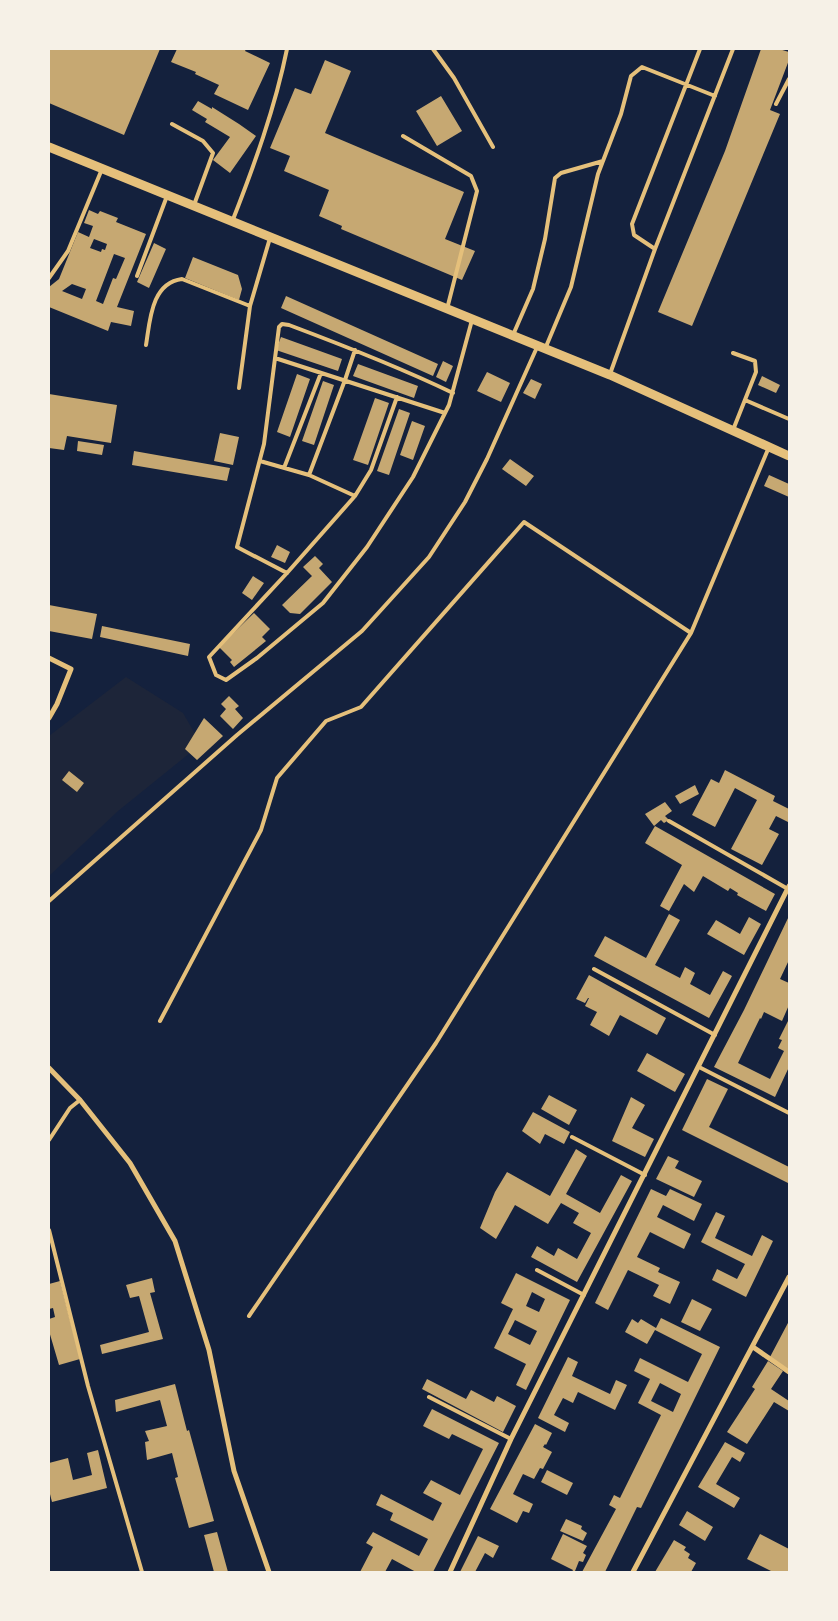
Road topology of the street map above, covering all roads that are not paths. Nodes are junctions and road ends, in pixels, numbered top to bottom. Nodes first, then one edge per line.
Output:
1 (287, 49) edge
2 (433, 49) edge
3 (700, 49) edge
4 (733, 49) edge
5 (789, 79) edge
6 (687, 84) junction
7 (715, 96) junction
8 (776, 104) dead end
9 (172, 124) dead end
10 (403, 136) dead end
11 (49, 147) edge
12 (493, 147) dead end
13 (603, 161) junction
14 (102, 169) junction
15 (167, 196) junction
16 (193, 207) junction
17 (232, 222) junction
18 (270, 238) junction
19 (655, 249) junction
20 (137, 276) dead end
21 (49, 278) edge
22 (250, 306) junction
23 (447, 310) junction
24 (472, 320) junction
25 (513, 336) junction
26 (146, 345) dead end
27 (541, 347) junction
28 (355, 350) junction
29 (733, 353) dead end
30 (275, 358) junction
31 (321, 373) junction
32 (610, 375) junction
33 (345, 380) junction
34 (239, 388) dead end
35 (453, 393) junction
36 (397, 397) junction
37 (745, 400) junction
38 (445, 413) junction
39 (789, 419) edge
40 (734, 430) junction
41 (769, 447) junction
42 (789, 456) edge
43 (260, 461) junction
44 (284, 468) junction
45 (309, 475) junction
46 (355, 496) junction
47 (287, 573) junction
48 (691, 633) junction
49 (49, 658) edge
50 (49, 718) edge
51 (669, 821) dead end
52 (788, 887) edge
53 (49, 901) edge
54 (594, 969) dead end
55 (160, 1021) dead end
56 (715, 1035) junction
57 (699, 1066) junction
58 (49, 1068) edge
59 (80, 1100) junction
60 (789, 1112) edge
61 (572, 1137) dead end
62 (49, 1140) edge
63 (644, 1175) junction
64 (49, 1230) edge
65 (537, 1270) dead end
66 (789, 1277) edge
67 (584, 1295) junction
68 (250, 1316) dead end
69 (753, 1347) junction
70 (789, 1372) edge
71 (429, 1397) dead end
72 (511, 1440) junction
73 (142, 1572) edge
74 (269, 1572) edge
75 (450, 1572) edge
76 (633, 1572) edge

1 - 17 lane
2 - 12 lane
3 - 6 lane
4 - 7 lane
5 - 8 lane
6 - 7 lane
6 - 13 lane
6 - 19 lane
7 - 19 lane
9 - 16 lane
10 - 23 lane
11 - 14 street
13 - 25 lane
13 - 27 lane
14 - 15 street
14 - 21 lane
15 - 16 street
15 - 20 lane
16 - 17 street
17 - 18 street
18 - 22 lane
18 - 23 street
19 - 32 lane
22 - 26 lane
22 - 34 lane
23 - 24 street
24 - 25 street
24 - 35 lane
25 - 27 street
27 - 32 street
27 - 53 lane
28 - 30 lane
28 - 33 lane
28 - 35 lane
29 - 37 lane
30 - 31 lane
30 - 43 lane
31 - 33 lane
31 - 44 lane
32 - 40 street
33 - 36 lane
33 - 45 lane
35 - 38 lane
36 - 38 lane
36 - 46 lane
37 - 39 lane
37 - 40 lane
38 - 47 lane
40 - 41 street
41 - 42 street
41 - 48 lane
43 - 44 lane
43 - 47 lane
44 - 45 lane
45 - 46 lane
46 - 47 lane
48 - 55 lane
48 - 68 lane
49 - 50 street
51 - 52 lane
52 - 56 street
54 - 56 lane
56 - 57 street
57 - 60 lane
57 - 63 street
58 - 59 street
59 - 62 lane
59 - 74 street
61 - 63 lane
63 - 67 street
64 - 73 lane
65 - 67 lane
66 - 69 street
67 - 72 street
69 - 70 street
69 - 76 street
71 - 72 lane
72 - 75 street

